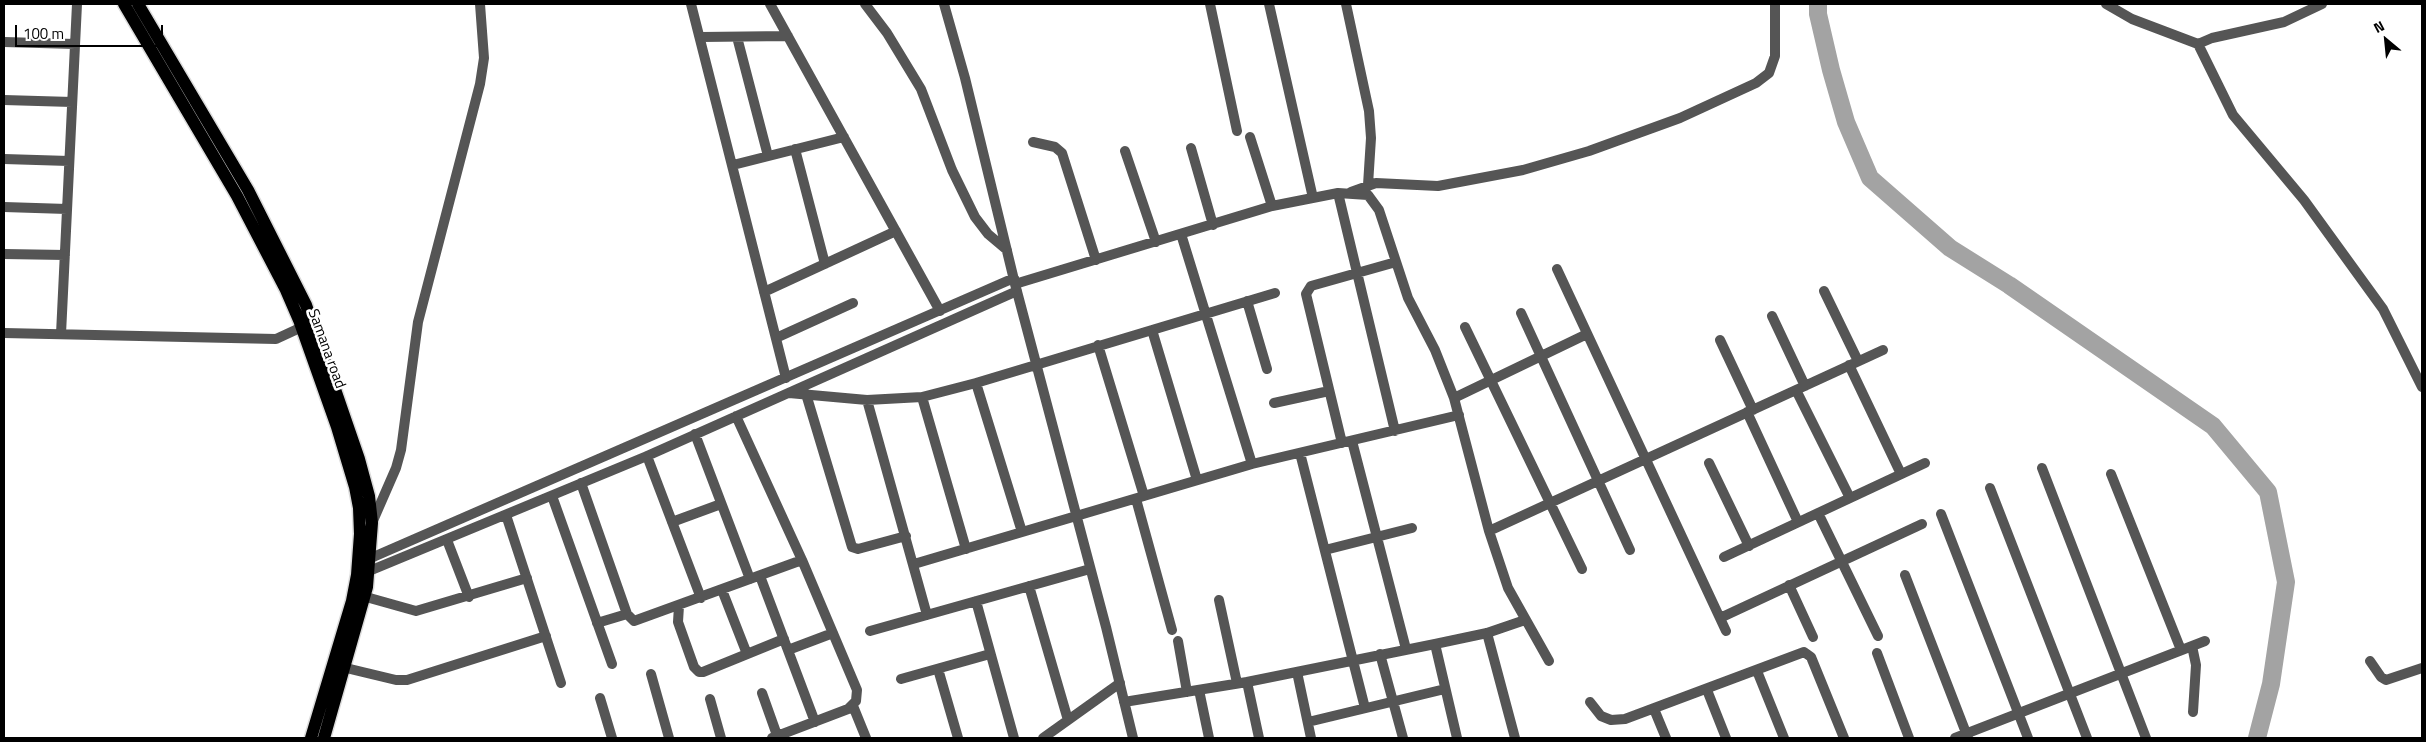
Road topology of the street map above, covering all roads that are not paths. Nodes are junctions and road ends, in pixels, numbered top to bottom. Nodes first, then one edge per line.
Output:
1 (77, 4) edge
2 (124, 4) edge
3 (138, 4) edge
4 (480, 4) edge
5 (691, 4) edge
6 (770, 4) edge
7 (865, 4) edge
8 (944, 4) edge
9 (1210, 4) edge
10 (1269, 4) edge
11 (1346, 4) edge
12 (1775, 4) edge
13 (2106, 4) edge
14 (2322, 4) edge
15 (788, 36) junction
16 (702, 37) junction
17 (737, 37) junction
18 (4, 42) edge
19 (75, 44) junction
20 (2198, 44) junction
21 (4, 100) edge
22 (72, 102) junction
23 (1236, 131) dead end
24 (844, 137) junction
25 (1250, 137) dead end
26 (1033, 142) dead end
27 (1191, 148) dead end
28 (795, 149) junction
29 (1125, 151) dead end
30 (768, 156) junction
31 (4, 159) edge
32 (69, 161) junction
33 (733, 165) junction
34 (1368, 185) junction
35 (1338, 193) junction
36 (1350, 193) junction
37 (1313, 198) junction
38 (1272, 206) junction
39 (4, 207) edge
40 (67, 209) junction
41 (1213, 225) junction
42 (896, 231) junction
43 (1181, 234) junction
44 (1156, 242) junction
45 (1007, 250) junction
46 (4, 254) edge
47 (65, 255) junction
48 (1096, 260) junction
49 (1396, 262) junction
50 (825, 264) junction
51 (1557, 269) dead end
52 (1358, 273) junction
53 (1015, 285) junction
54 (1824, 291) dead end
55 (764, 292) junction
56 (1275, 293) dead end
57 (1247, 301) junction
58 (853, 304) dead end
59 (940, 311) junction
60 (1207, 313) junction
61 (1521, 313) dead end
62 (1772, 316) dead end
63 (302, 327) junction
64 (1465, 327) dead end
65 (1152, 330) junction
66 (4, 333) edge
67 (61, 334) junction
68 (1588, 334) junction
69 (776, 338) junction
70 (1720, 340) dead end
71 (1098, 345) junction
72 (1883, 350) dead end
73 (1542, 357) junction
74 (1854, 363) junction
75 (1036, 364) junction
76 (1267, 369) dead end
77 (786, 378) junction
78 (1491, 381) junction
79 (976, 383) junction
80 (2422, 387) edge
81 (1801, 388) junction
82 (1329, 391) junction
83 (788, 392) junction
84 (806, 394) junction
85 (922, 397) junction
86 (1454, 398) junction
87 (867, 400) junction
88 (1274, 402) dead end
89 (1750, 411) junction
90 (1459, 415) junction
91 (736, 416) junction
92 (1395, 431) junction
93 (695, 434) junction
94 (1347, 442) junction
95 (1300, 453) junction
96 (647, 456) junction
97 (1646, 459) junction
98 (1709, 462) dead end
99 (1924, 463) dead end
100 (1252, 464) junction
101 (2042, 468) dead end
102 (1901, 474) junction
103 (2111, 474) dead end
104 (1197, 480) junction
105 (1598, 481) junction
106 (581, 484) junction
107 (1990, 488) dead end
108 (552, 496) junction
109 (1140, 497) junction
110 (1850, 498) junction
111 (1550, 503) junction
112 (721, 504) junction
113 (1818, 513) junction
114 (1941, 514) dead end
115 (506, 515) junction
116 (1076, 517) junction
117 (672, 522) junction
118 (1798, 522) junction
119 (372, 523) junction
120 (1922, 524) dead end
121 (1412, 528) dead end
122 (1490, 531) junction
123 (1022, 532) junction
124 (906, 536) junction
125 (1377, 537) junction
126 (447, 540) junction
127 (1749, 546) junction
128 (966, 548) junction
129 (1324, 550) junction
130 (1630, 550) dead end
131 (1724, 557) dead end
132 (370, 558) junction
133 (802, 560) junction
134 (1842, 561) junction
135 (914, 564) junction
136 (1090, 569) junction
137 (1582, 569) dead end
138 (362, 570) junction
139 (1905, 574) dead end
140 (755, 577) junction
141 (527, 578) junction
142 (1789, 585) junction
143 (1029, 586) junction
144 (722, 590) junction
145 (359, 595) junction
146 (469, 596) junction
147 (702, 598) junction
148 (1219, 600) dead end
149 (976, 601) junction
150 (679, 606) junction
151 (627, 614) junction
152 (927, 615) junction
153 (1720, 618) junction
154 (1520, 622) junction
155 (597, 624) junction
156 (1172, 630) dead end
157 (870, 631) dead end
158 (1726, 632) dead end
159 (833, 633) junction
160 (1487, 633) junction
161 (546, 636) junction
162 (1878, 636) dead end
163 (1813, 637) dead end
164 (784, 639) junction
165 (1178, 641) dead end
166 (2204, 641) dead end
167 (1434, 644) junction
168 (2192, 646) junction
169 (1406, 649) junction
170 (788, 650) junction
171 (2180, 650) junction
172 (1877, 653) dead end
173 (748, 654) junction
174 (990, 654) junction
175 (1380, 654) junction
176 (1354, 660) junction
177 (1549, 661) dead end
178 (2370, 661) dead end
179 (612, 664) dead end
180 (346, 668) junction
181 (2422, 668) edge
182 (938, 669) junction
183 (1756, 670) junction
184 (1297, 672) junction
185 (651, 674) dead end
186 (2122, 674) junction
187 (901, 679) dead end
188 (561, 683) dead end
189 (1120, 683) junction
190 (1242, 683) junction
191 (1445, 688) junction
192 (1198, 690) junction
193 (1707, 690) junction
194 (1187, 692) junction
195 (762, 693) dead end
196 (2070, 694) junction
197 (600, 698) dead end
198 (710, 699) dead end
199 (1124, 702) junction
200 (1393, 702) junction
201 (1590, 702) dead end
202 (853, 706) junction
203 (1365, 708) junction
204 (1654, 708) junction
205 (2193, 712) dead end
206 (2018, 714) junction
207 (1068, 720) junction
208 (815, 722) junction
209 (1308, 722) junction
210 (1967, 736) edge
211 (311, 738) edge
212 (324, 738) edge
213 (612, 738) edge
214 (668, 738) edge
215 (721, 738) edge
216 (776, 738) edge
217 (866, 738) edge
218 (958, 738) edge
219 (1014, 738) edge
220 (1043, 738) edge
221 (1133, 738) edge
222 (1209, 738) edge
223 (1259, 738) edge
224 (1311, 738) edge
225 (1403, 738) edge
226 (1457, 738) edge
227 (1515, 738) edge
228 (1666, 738) edge
229 (1726, 738) edge
230 (1784, 738) edge
231 (1844, 738) edge
232 (1908, 738) edge
233 (1955, 738) edge
234 (2028, 738) edge
235 (2087, 738) edge
236 (2146, 738) edge

1 - 19 street
2 - 63 main road, Samana road
3 - 119 main road, Samana road
4 - 119 street
5 - 16 street
6 - 15 street
7 - 45 street
8 - 45 street
9 - 23 street
10 - 37 street
11 - 34 street
12 - 34 street
13 - 20 street
14 - 20 street
15 - 17 street
15 - 24 street
16 - 17 street
16 - 33 street
17 - 30 street
18 - 19 street
19 - 22 street
20 - 80 street
21 - 22 street
22 - 32 street
24 - 28 street
24 - 42 street
25 - 38 street
26 - 48 street
27 - 41 street
28 - 30 street
28 - 50 street
29 - 44 street
30 - 33 street
31 - 32 street
32 - 40 street
33 - 55 street
34 - 36 street
35 - 36 street
35 - 37 street
35 - 52 street
36 - 49 street
37 - 38 street
38 - 41 street
39 - 40 street
40 - 47 street
41 - 43 street
42 - 50 street
42 - 59 street
43 - 44 street
43 - 60 street
44 - 48 street
45 - 53 street
46 - 47 street
47 - 67 street
48 - 53 street
49 - 52 street
49 - 86 street
50 - 55 street
51 - 68 street
52 - 82 street
52 - 92 street
53 - 59 street
53 - 75 street
53 - 83 street
54 - 74 street
55 - 69 street
56 - 57 street
57 - 60 street
57 - 76 street
58 - 69 street
59 - 77 street
60 - 65 street
60 - 100 street
61 - 73 street
62 - 81 street
63 - 67 street
63 - 138 main road, Samana road
64 - 78 street
65 - 71 street
65 - 104 street
66 - 67 street
68 - 73 street
68 - 97 street
69 - 77 street
70 - 89 street
71 - 75 street
71 - 109 street
72 - 74 street
73 - 78 street
73 - 105 street
74 - 81 street
74 - 102 street
75 - 79 street
75 - 116 street
77 - 132 street
78 - 86 street
78 - 111 street
79 - 85 street
79 - 123 street
81 - 89 street
81 - 110 street
82 - 88 street
82 - 94 street
83 - 84 street
83 - 91 street
84 - 87 street
84 - 124 street
85 - 87 street
85 - 128 street
86 - 90 street
87 - 124 street
89 - 97 street
89 - 118 street
90 - 92 street
90 - 122 street
91 - 93 street
91 - 133 street
92 - 94 street
93 - 96 street
93 - 112 street
94 - 95 street
94 - 125 street
95 - 100 street
95 - 129 street
96 - 106 street
96 - 117 street
97 - 105 street
97 - 153 street
98 - 127 street
99 - 102 street
100 - 104 street
101 - 186 street
102 - 110 street
103 - 171 street
104 - 109 street
105 - 111 street
105 - 130 street
106 - 108 street
106 - 151 street
107 - 196 street
108 - 115 street
108 - 155 street
109 - 116 street
109 - 156 street
110 - 113 street
111 - 122 street
111 - 137 street
112 - 117 street
112 - 140 street
113 - 118 street
113 - 134 street
114 - 206 street
115 - 126 street
115 - 141 street
116 - 123 street
116 - 136 street
117 - 147 street
118 - 127 street
119 - 132 main road, Samana road
120 - 134 street
121 - 125 street
122 - 154 street
123 - 128 street
124 - 135 street
125 - 129 street
125 - 169 street
126 - 138 street
126 - 146 street
127 - 131 street
128 - 135 street
129 - 176 street
132 - 138 main road, Samana road
133 - 140 street
133 - 159 street
134 - 142 street
134 - 162 street
135 - 152 street
136 - 143 street
136 - 189 street
138 - 145 main road, Samana road
139 - 210 street
140 - 144 street
140 - 164 street
141 - 146 street
141 - 161 street
142 - 153 street
142 - 163 street
143 - 149 street
143 - 207 street
144 - 147 street
144 - 173 street
145 - 146 street
145 - 180 main road, Samana road
145 - 211 main road, Samana road
147 - 150 street
148 - 190 street
149 - 152 street
149 - 174 street
150 - 151 street
150 - 173 street
151 - 155 street
152 - 157 street
153 - 158 street
154 - 160 street
154 - 177 street
155 - 179 street
159 - 170 street
159 - 202 street
160 - 167 street
160 - 227 street
161 - 180 street
161 - 188 street
164 - 170 street
164 - 173 street
165 - 194 street
166 - 168 street
167 - 169 street
167 - 191 street
168 - 171 street
168 - 205 street
169 - 175 street
170 - 208 street
171 - 186 street
172 - 232 street
174 - 182 street
174 - 219 street
175 - 176 street
175 - 200 street
176 - 184 street
176 - 203 street
178 - 181 street
180 - 212 main road, Samana road
182 - 187 street
182 - 218 street
183 - 193 street
183 - 230 street
183 - 231 street
184 - 190 street
184 - 209 street
185 - 214 street
186 - 196 street
186 - 236 street
189 - 199 street
189 - 207 street
190 - 192 street
190 - 223 street
191 - 200 street
191 - 226 street
192 - 194 street
192 - 222 street
193 - 204 street
193 - 229 street
194 - 199 street
195 - 216 street
196 - 206 street
196 - 235 street
197 - 213 street
198 - 215 street
199 - 221 street
200 - 203 street
200 - 225 street
201 - 204 street
202 - 208 street
202 - 217 street
203 - 209 street
204 - 228 street
206 - 210 street
206 - 234 street
207 - 220 street
208 - 216 street
209 - 224 street
210 - 233 street

